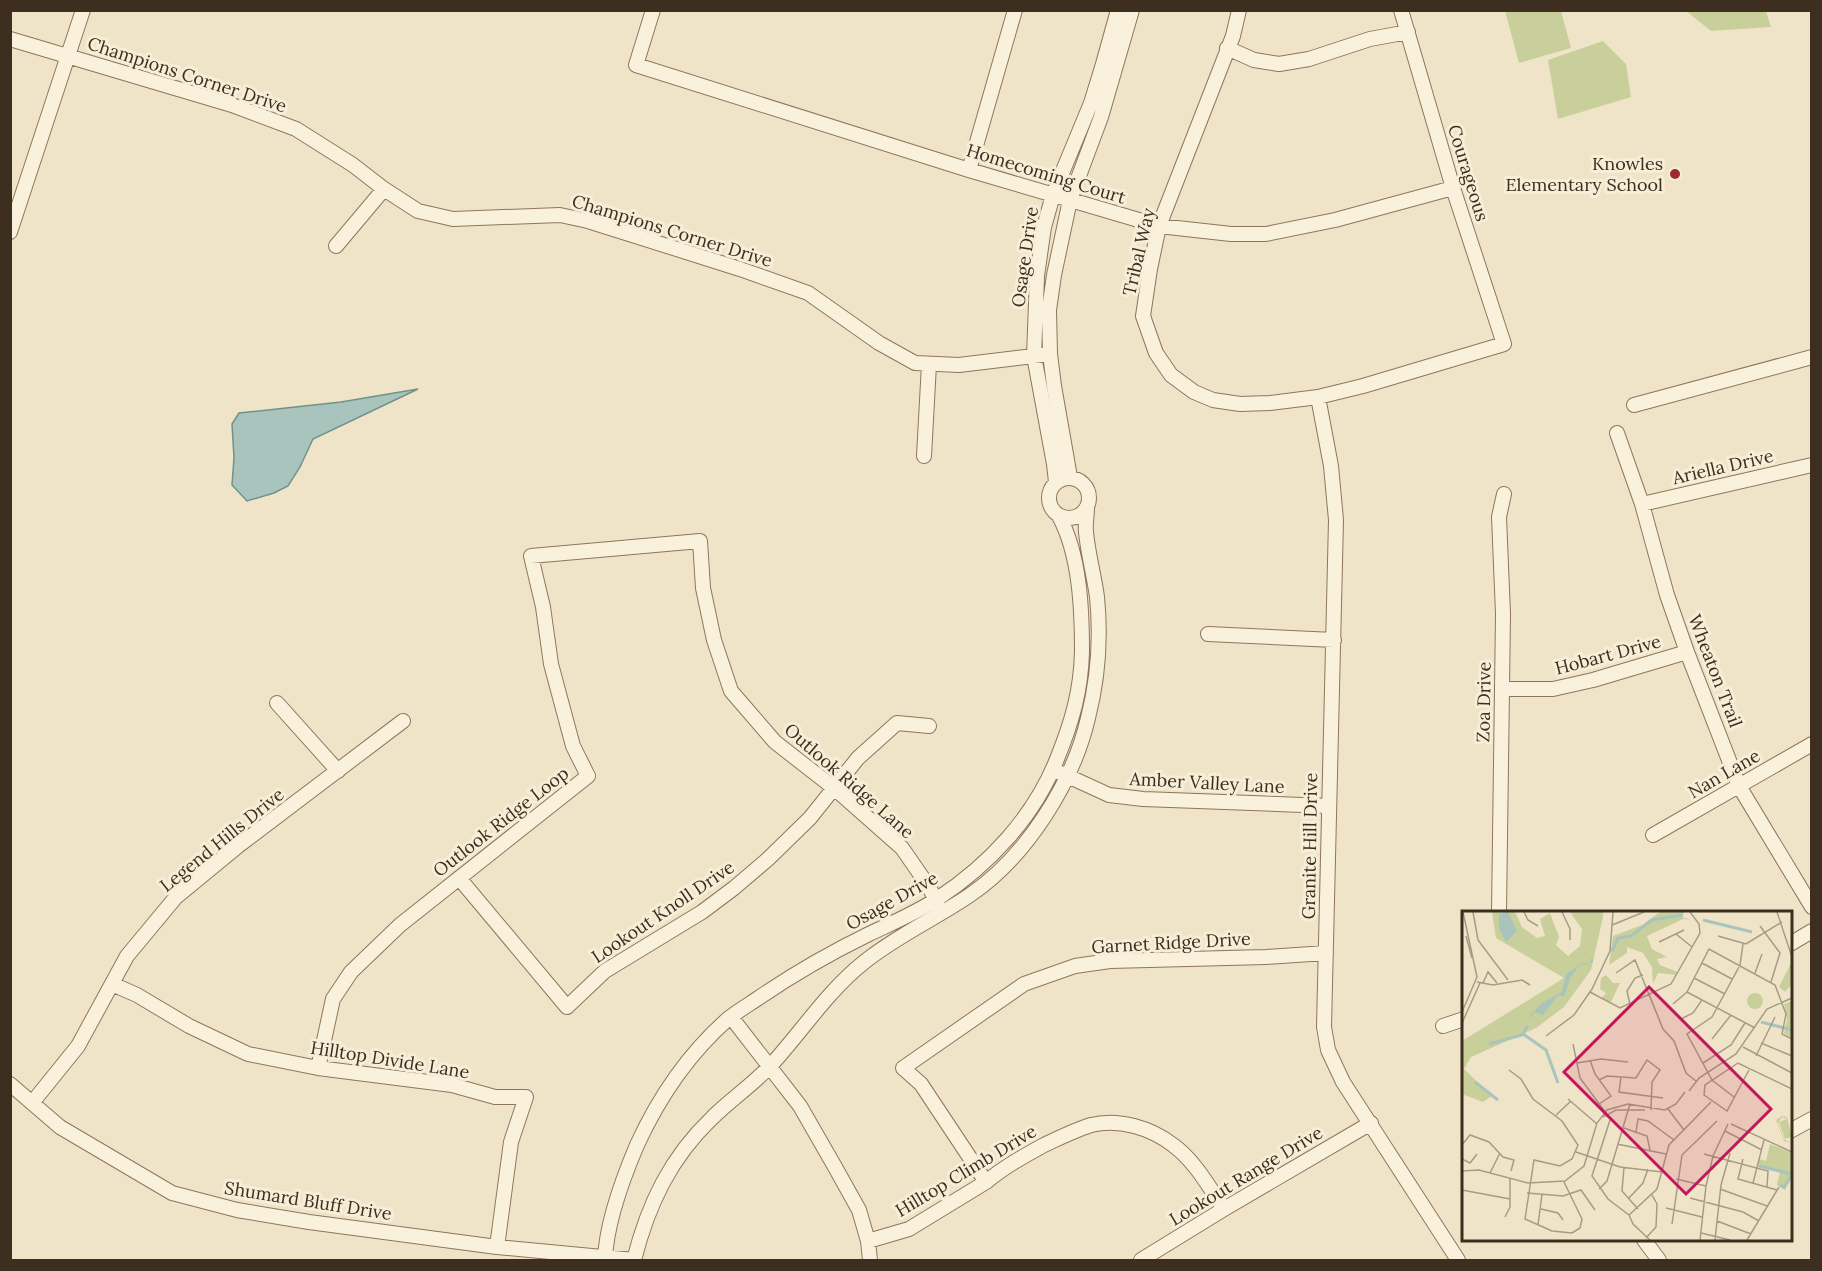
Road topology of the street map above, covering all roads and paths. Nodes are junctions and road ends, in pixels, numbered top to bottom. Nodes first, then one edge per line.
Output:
1 (82, 10) edge
2 (653, 10) edge
3 (1015, 10) edge
4 (1118, 10) edge
5 (1132, 10) edge
6 (1239, 10) edge
7 (1401, 10) edge
8 (1408, 32) junction
9 (10, 39) edge
10 (1227, 48) junction
11 (68, 56) junction
12 (969, 170) junction
13 (1453, 188) junction
14 (384, 189) junction
15 (1053, 195) junction
16 (1070, 200) junction
17 (1159, 226) junction
18 (10, 232) edge
19 (336, 246) dead end
20 (1504, 344) joint
21 (1050, 354) junction
22 (1034, 356) junction
23 (1812, 357) edge
24 (929, 364) junction
25 (1318, 397) junction
26 (1634, 405) dead end
27 (1617, 434) dead end
28 (924, 456) dead end
29 (1812, 465) edge
30 (1070, 477) junction
31 (1056, 482) junction
32 (1504, 494) dead end
33 (1642, 504) junction
34 (1087, 508) junction
35 (1059, 516) junction
36 (700, 541) joint
37 (1208, 634) dead end
38 (1334, 640) junction
39 (1687, 651) junction
40 (1502, 689) junction
41 (277, 703) dead end
42 (403, 721) dead end
43 (929, 726) dead end
44 (1812, 744) edge
45 (1053, 769) junction
46 (338, 771) junction
47 (1067, 776) junction
48 (1739, 786) junction
49 (834, 788) junction
50 (1329, 806) junction
51 (1653, 835) dead end
52 (459, 878) junction
53 (939, 906) junction
54 (1812, 907) edge
55 (1499, 911) edge
56 (1812, 931) edge
57 (1792, 943) edge
58 (1326, 953) junction
59 (112, 984) junction
60 (731, 1017) junction
61 (1462, 1020) edge
62 (1443, 1026) dead end
63 (769, 1067) junction
64 (318, 1068) junction
65 (10, 1084) edge
66 (32, 1103) junction
67 (1812, 1119) edge
68 (1371, 1123) junction
69 (1792, 1130) edge
70 (986, 1182) junction
71 (1224, 1209) junction
72 (868, 1240) junction
73 (1645, 1241) edge
74 (497, 1247) junction
75 (605, 1258) edge
76 (634, 1260) edge
77 (870, 1260) edge
78 (1141, 1260) edge
79 (1458, 1260) edge
80 (1659, 1260) edge

1 - 11 street
2 - 12 street, Homecoming Court
3 - 12 street
4 - 15 street, Osage Drive
5 - 16 street, Osage Drive
6 - 10 street, Tribal Way
7 - 8 street, Courageous
8 - 10 street
8 - 13 street, Courageous
9 - 11 street, Champions Corner Drive
10 - 17 street, Tribal Way
11 - 14 street, Champions Corner Drive
11 - 18 street
12 - 15 street, Homecoming Court
13 - 17 street, Homecoming Court
13 - 20 street, Courageous
14 - 19 street
14 - 24 street, Champions Corner Drive
15 - 16 street, Homecoming Court
15 - 22 street, Osage Drive
16 - 17 street, Homecoming Court
16 - 21 street, Osage Drive
17 - 25 street, Tribal Way
20 - 25 street, Tribal Way
21 - 22 street, Champions Corner Drive
21 - 30 street, Osage Drive
22 - 24 street, Champions Corner Drive
22 - 31 street, Osage Drive
23 - 26 street
24 - 28 street
25 - 38 street, Granite Hill Drive
27 - 33 street, Wheaton Trail
29 - 33 street, Ariella Drive
30 - 31 street
30 - 34 street
31 - 35 street
32 - 40 street, Zoa Drive
33 - 39 street, Wheaton Trail
34 - 35 street
34 - 47 street, Osage Drive
35 - 45 street, Osage Drive
36 - 49 street, Outlook Ridge Lane
36 - 52 street, Outlook Ridge Loop
37 - 38 street
38 - 50 street, Granite Hill Drive
39 - 40 street, Hobart Drive
39 - 48 street, Wheaton Trail
40 - 55 street, Zoa Drive
41 - 46 street
42 - 46 street, Legend Hills Drive
43 - 49 street, Lookout Knoll Drive
44 - 48 street, Nan Lane
45 - 47 street, Amber Valley Lane
45 - 53 street, Osage Drive
46 - 59 street, Legend Hills Drive
47 - 50 street, Amber Valley Lane
47 - 53 street, Osage Drive
48 - 51 street, Nan Lane
48 - 54 street, Wheaton Trail
49 - 52 street, Lookout Knoll Drive
49 - 53 street, Outlook Ridge Lane
50 - 58 street, Granite Hill Drive
52 - 64 street, Outlook Ridge Loop
53 - 60 street, Osage Drive
53 - 63 street, Osage Drive
56 - 57 street
58 - 68 street, Granite Hill Drive
58 - 70 street, Garnet Ridge Drive
59 - 64 street, Hilltop Divide Lane
59 - 66 street, Legend Hills Drive
60 - 63 street
60 - 75 street, Osage Drive
61 - 62 street
63 - 72 street
63 - 76 street, Osage Drive
64 - 74 street, Hilltop Divide Lane
65 - 66 street, Shumard Bluff Drive
66 - 74 street, Shumard Bluff Drive
67 - 69 street
68 - 71 street, Lookout Range Drive
68 - 79 street, Granite Hill Drive
70 - 71 street, Hilltop Climb Drive
70 - 72 street, Hilltop Climb Drive
71 - 78 street, Lookout Range Drive
72 - 77 street
73 - 80 street
74 - 75 street, Shumard Bluff Drive
75 - 76 street, Shumard Bluff Drive

